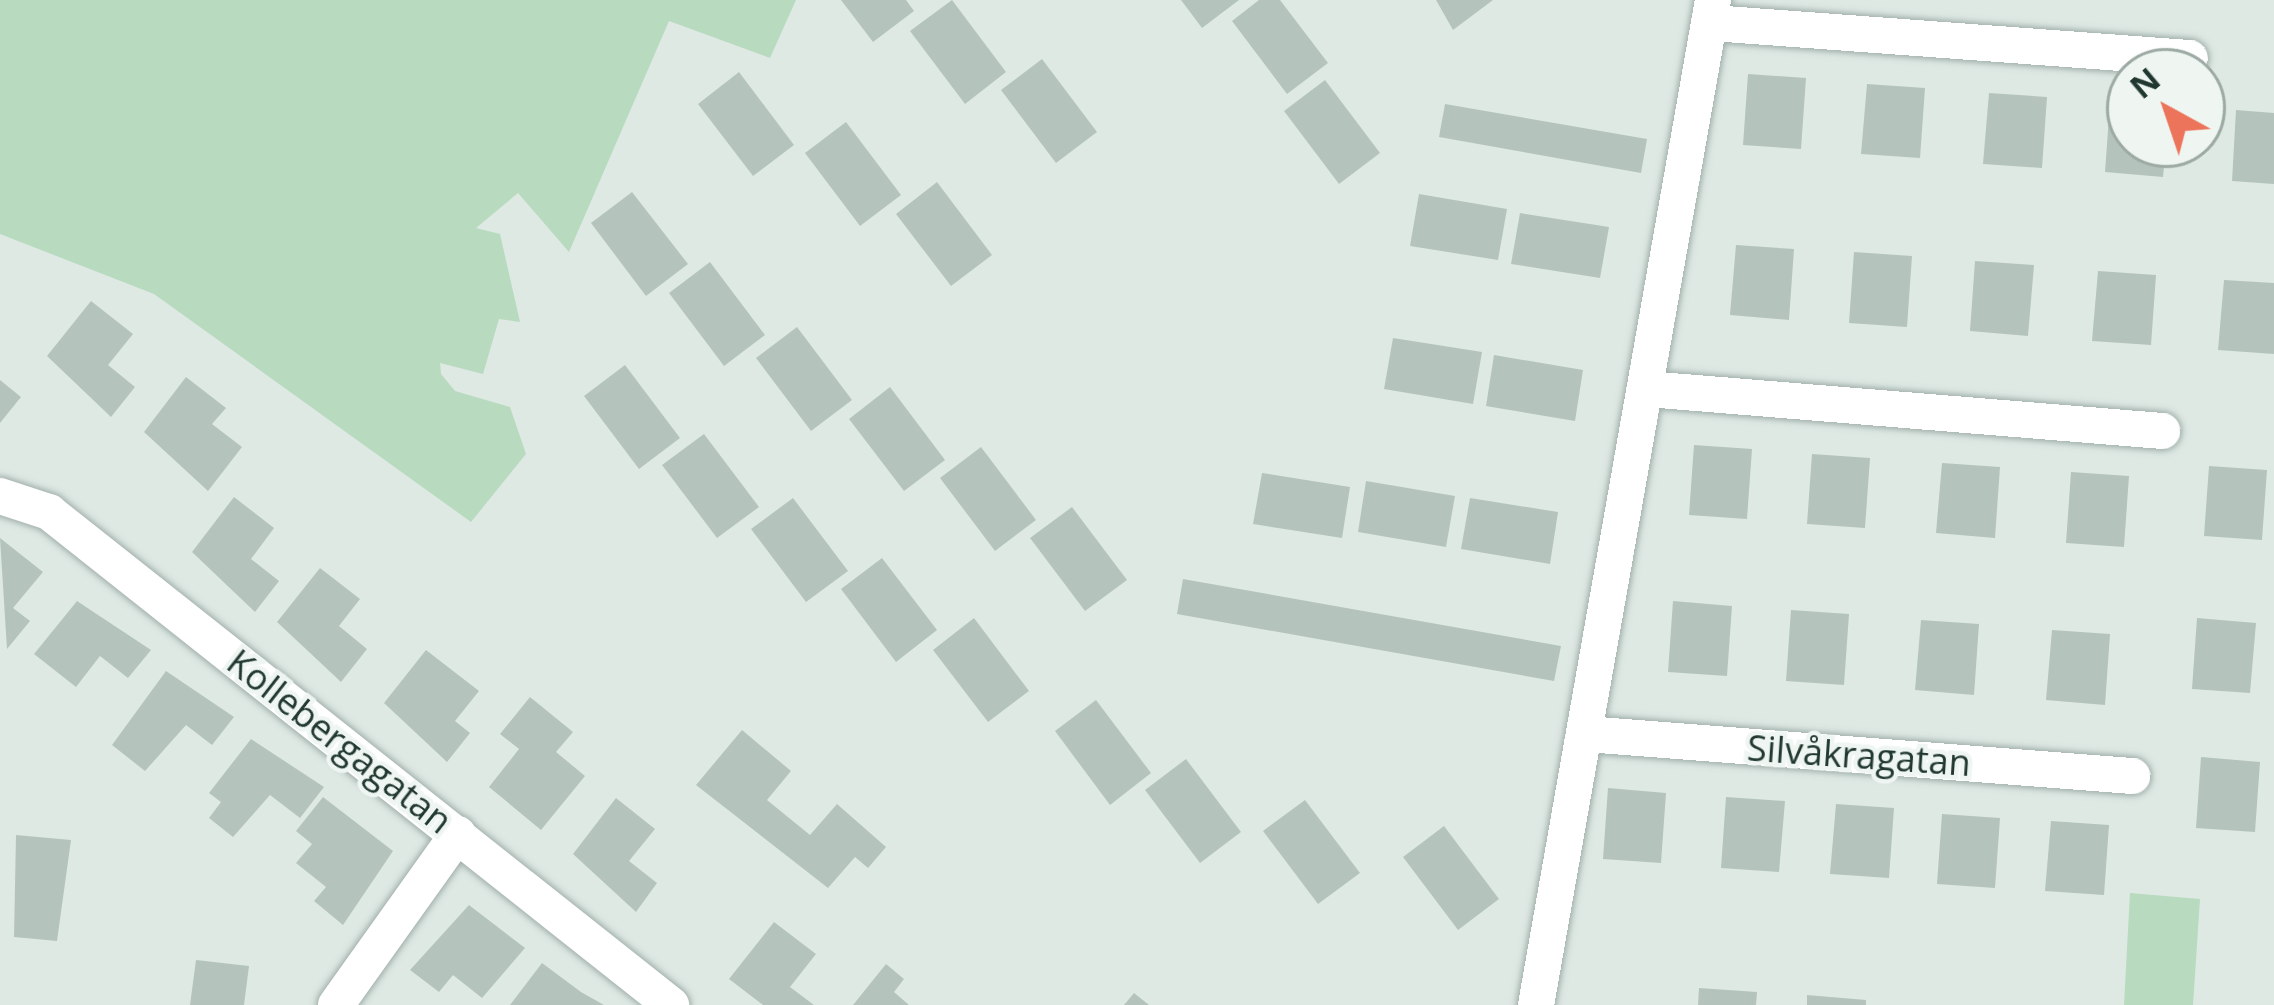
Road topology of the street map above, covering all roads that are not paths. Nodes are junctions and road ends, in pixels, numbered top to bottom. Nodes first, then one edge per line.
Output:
1 (1713, 11) edge
2 (2106, 50) edge
3 (1647, 389) junction
4 (2162, 431) dead end
5 (0, 496) edge
6 (1586, 734) junction
7 (2132, 776) dead end
8 (458, 834) junction
9 (336, 1005) edge
10 (671, 1005) edge
11 (1536, 1005) edge

1 - 2 street
1 - 3 street
3 - 4 street
3 - 6 street
5 - 8 street, Kollebergagatan
6 - 7 street, Silvåkragatan
6 - 11 street
8 - 9 street
8 - 10 street, Kollebergagatan

